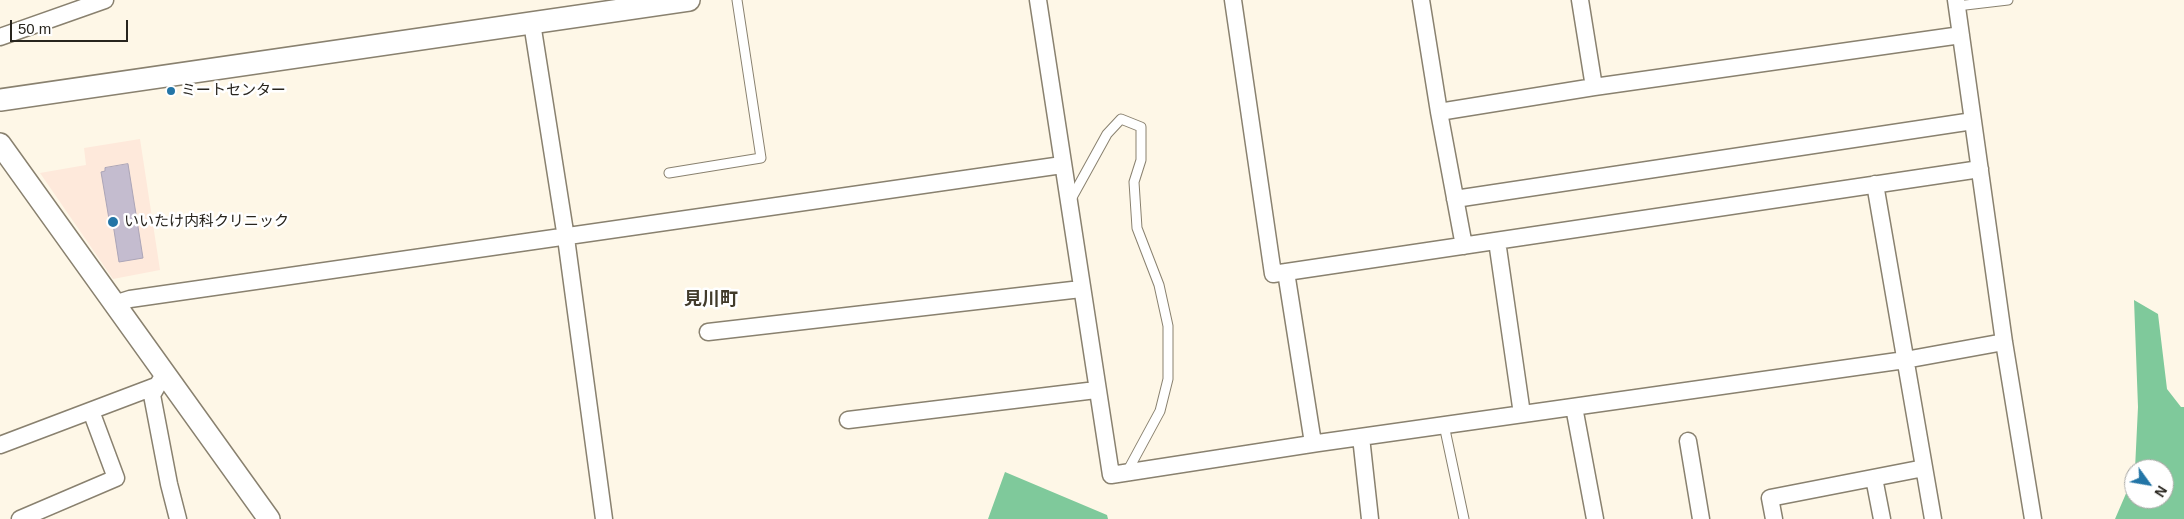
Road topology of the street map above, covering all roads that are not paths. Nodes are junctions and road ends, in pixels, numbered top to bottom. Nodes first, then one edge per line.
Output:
1 (106, 0) edge
2 (689, 0) edge
3 (737, 0) edge
4 (1038, 0) edge
5 (1233, 0) edge
6 (1421, 0) edge
7 (1580, 0) edge
8 (2008, 0) edge
9 (1956, 3) edge
10 (532, 23) junction
11 (1961, 35) junction
12 (0, 37) edge
13 (1594, 87) junction
14 (0, 100) edge
15 (1438, 112) junction
16 (1973, 121) junction
17 (0, 144) edge
18 (1062, 165) junction
19 (1980, 168) junction
20 (669, 174) dead end
21 (1875, 184) junction
22 (1455, 199) junction
23 (1068, 203) junction
24 (566, 238) junction
25 (1497, 241) junction
26 (1464, 246) junction
27 (1286, 272) junction
28 (1081, 289) junction
29 (114, 304) junction
30 (708, 332) dead end
31 (2004, 342) junction
32 (1905, 360) junction
33 (161, 381) junction
34 (1096, 390) junction
35 (1574, 407) junction
36 (91, 411) junction
37 (1522, 414) junction
38 (848, 420) dead end
39 (1444, 425) junction
40 (1361, 437) junction
41 (1688, 441) dead end
42 (1313, 443) junction
43 (0, 445) edge
44 (1924, 468) junction
45 (1127, 472) junction
46 (1874, 478) junction
47 (20, 519) edge
48 (178, 519) edge
49 (269, 519) edge
50 (604, 519) edge
51 (1370, 519) edge
52 (1464, 519) edge
53 (1595, 519) edge
54 (1701, 519) edge
55 (1774, 519) edge
56 (1882, 519) edge
57 (1933, 519) edge
58 (2033, 519) edge

1 - 12 street
2 - 10 street
3 - 20 lane
4 - 18 street
5 - 27 street
6 - 15 street
7 - 13 street
8 - 9 lane
9 - 11 street
10 - 14 street
10 - 24 street
11 - 13 street
11 - 16 street
13 - 15 street
15 - 22 street
16 - 19 street
16 - 22 street
17 - 29 street
18 - 23 street
18 - 24 street
19 - 21 street
19 - 31 street
21 - 25 street
21 - 32 street
22 - 26 street
23 - 28 street
23 - 45 lane
24 - 29 street
24 - 50 street
25 - 26 street
25 - 37 street
26 - 27 street
27 - 42 street
28 - 30 street
28 - 34 street
29 - 33 street
31 - 32 street
31 - 58 street
32 - 35 street
32 - 44 street
33 - 36 street
33 - 48 street
33 - 49 street
34 - 38 street
34 - 45 street
35 - 37 street
35 - 53 street
36 - 43 street
36 - 47 street
37 - 39 street
39 - 40 street
39 - 52 lane
40 - 42 street
40 - 51 street
41 - 54 street
42 - 45 street
44 - 46 street
44 - 57 street
46 - 55 street
46 - 56 street

